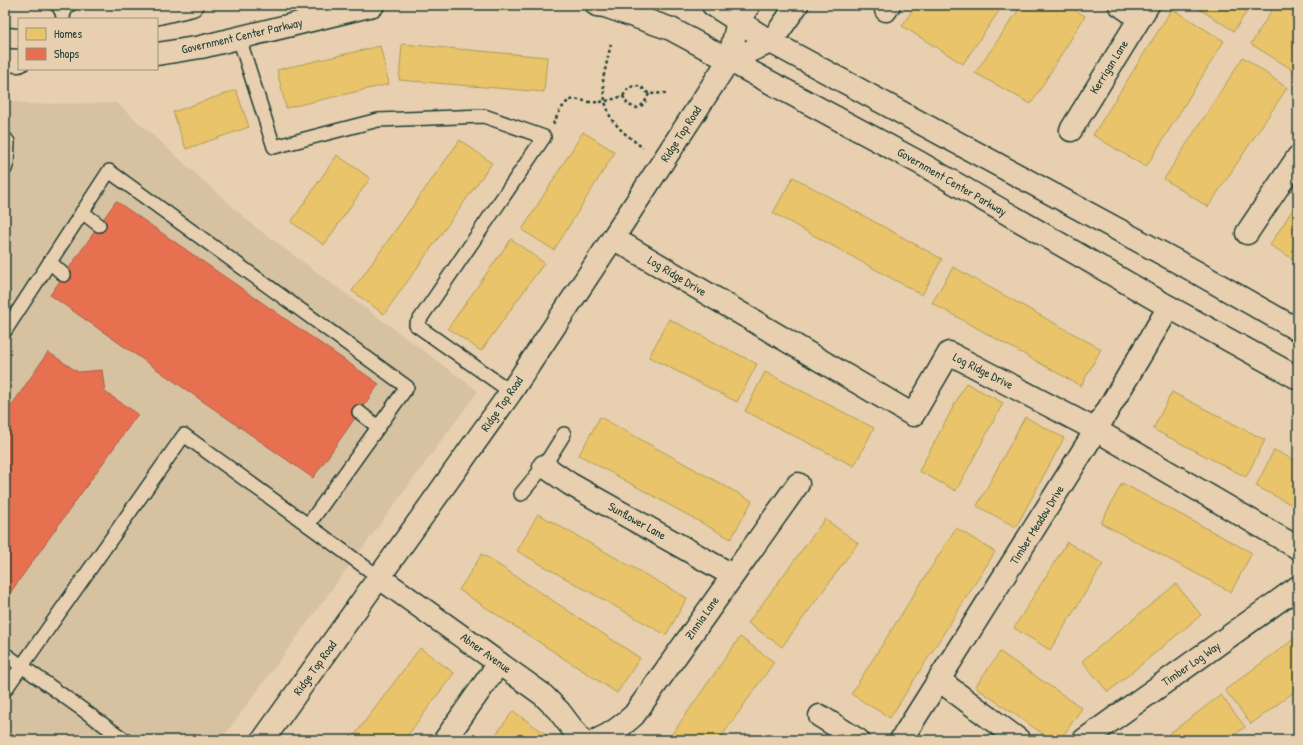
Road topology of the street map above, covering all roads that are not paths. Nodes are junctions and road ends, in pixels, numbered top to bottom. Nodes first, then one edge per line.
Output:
1 (192, 5) edge
2 (373, 5) edge
3 (597, 5) edge
4 (713, 5) edge
5 (797, 5) edge
6 (1120, 5) edge
7 (1144, 12) edge
8 (743, 13) edge
9 (5, 15) edge
10 (34, 18) edge
11 (96, 18) edge
12 (239, 38) junction
13 (771, 42) junction
14 (158, 54) edge
15 (5, 60) edge
16 (729, 60) junction
17 (18, 61) edge
18 (1071, 130) dead end
19 (5, 138) edge
20 (1298, 157) edge
21 (5, 169) edge
22 (82, 212) junction
23 (99, 226) dead end
24 (1247, 233) dead end
25 (613, 238) junction
26 (50, 262) junction
27 (64, 275) dead end
28 (1168, 307) junction
29 (1298, 330) edge
30 (5, 331) edge
31 (1298, 378) edge
32 (512, 392) junction
33 (359, 412) dead end
34 (378, 427) junction
35 (1096, 430) junction
36 (564, 434) dead end
37 (544, 466) junction
38 (798, 484) dead end
39 (521, 494) dead end
40 (308, 525) junction
41 (1298, 548) edge
42 (732, 575) junction
43 (380, 578) junction
44 (1298, 587) edge
45 (5, 654) edge
46 (499, 663) junction
47 (22, 666) junction
48 (939, 680) junction
49 (5, 690) edge
50 (820, 716) dead end
51 (125, 740) edge
52 (263, 740) edge
53 (445, 740) edge
54 (581, 740) edge
55 (597, 740) edge
56 (858, 740) edge
57 (901, 740) edge
58 (1019, 740) edge
59 (1084, 740) edge

1 - 11 street
2 - 12 street, Government Center Parkway
3 - 16 street, Government Center Parkway
4 - 8 street
5 - 13 street
6 - 7 street
7 - 18 street, Kerrigan Lane
8 - 13 street
8 - 16 street, Ridge Top Road
9 - 10 street
12 - 14 street, Government Center Parkway
12 - 32 lane
13 - 16 street
13 - 29 street
15 - 17 street
16 - 25 street, Ridge Top Road
16 - 28 street, Government Center Parkway
19 - 21 lane
20 - 24 street
22 - 23 lane
22 - 26 lane
22 - 34 lane
25 - 32 street, Ridge Top Road
25 - 35 street, Log Ridge Drive
26 - 27 lane
26 - 30 lane
28 - 31 street, Government Center Parkway
28 - 35 street, Timber Meadow Drive
32 - 43 street, Ridge Top Road
33 - 34 lane
34 - 40 lane
35 - 41 street, Log Ridge Drive
35 - 48 street, Timber Meadow Drive
36 - 37 lane
37 - 39 lane
37 - 42 street, Sunflower Lane
38 - 42 street, Zinnia Lane
40 - 43 lane
40 - 47 lane
42 - 55 street, Zinnia Lane
43 - 46 street, Abner Avenue
43 - 52 street, Ridge Top Road
44 - 59 street, Timber Log Way
45 - 47 lane
46 - 53 street
46 - 54 street, Abner Avenue
47 - 49 lane
47 - 51 lane
48 - 57 street, Timber Meadow Drive
48 - 58 street
50 - 56 street

